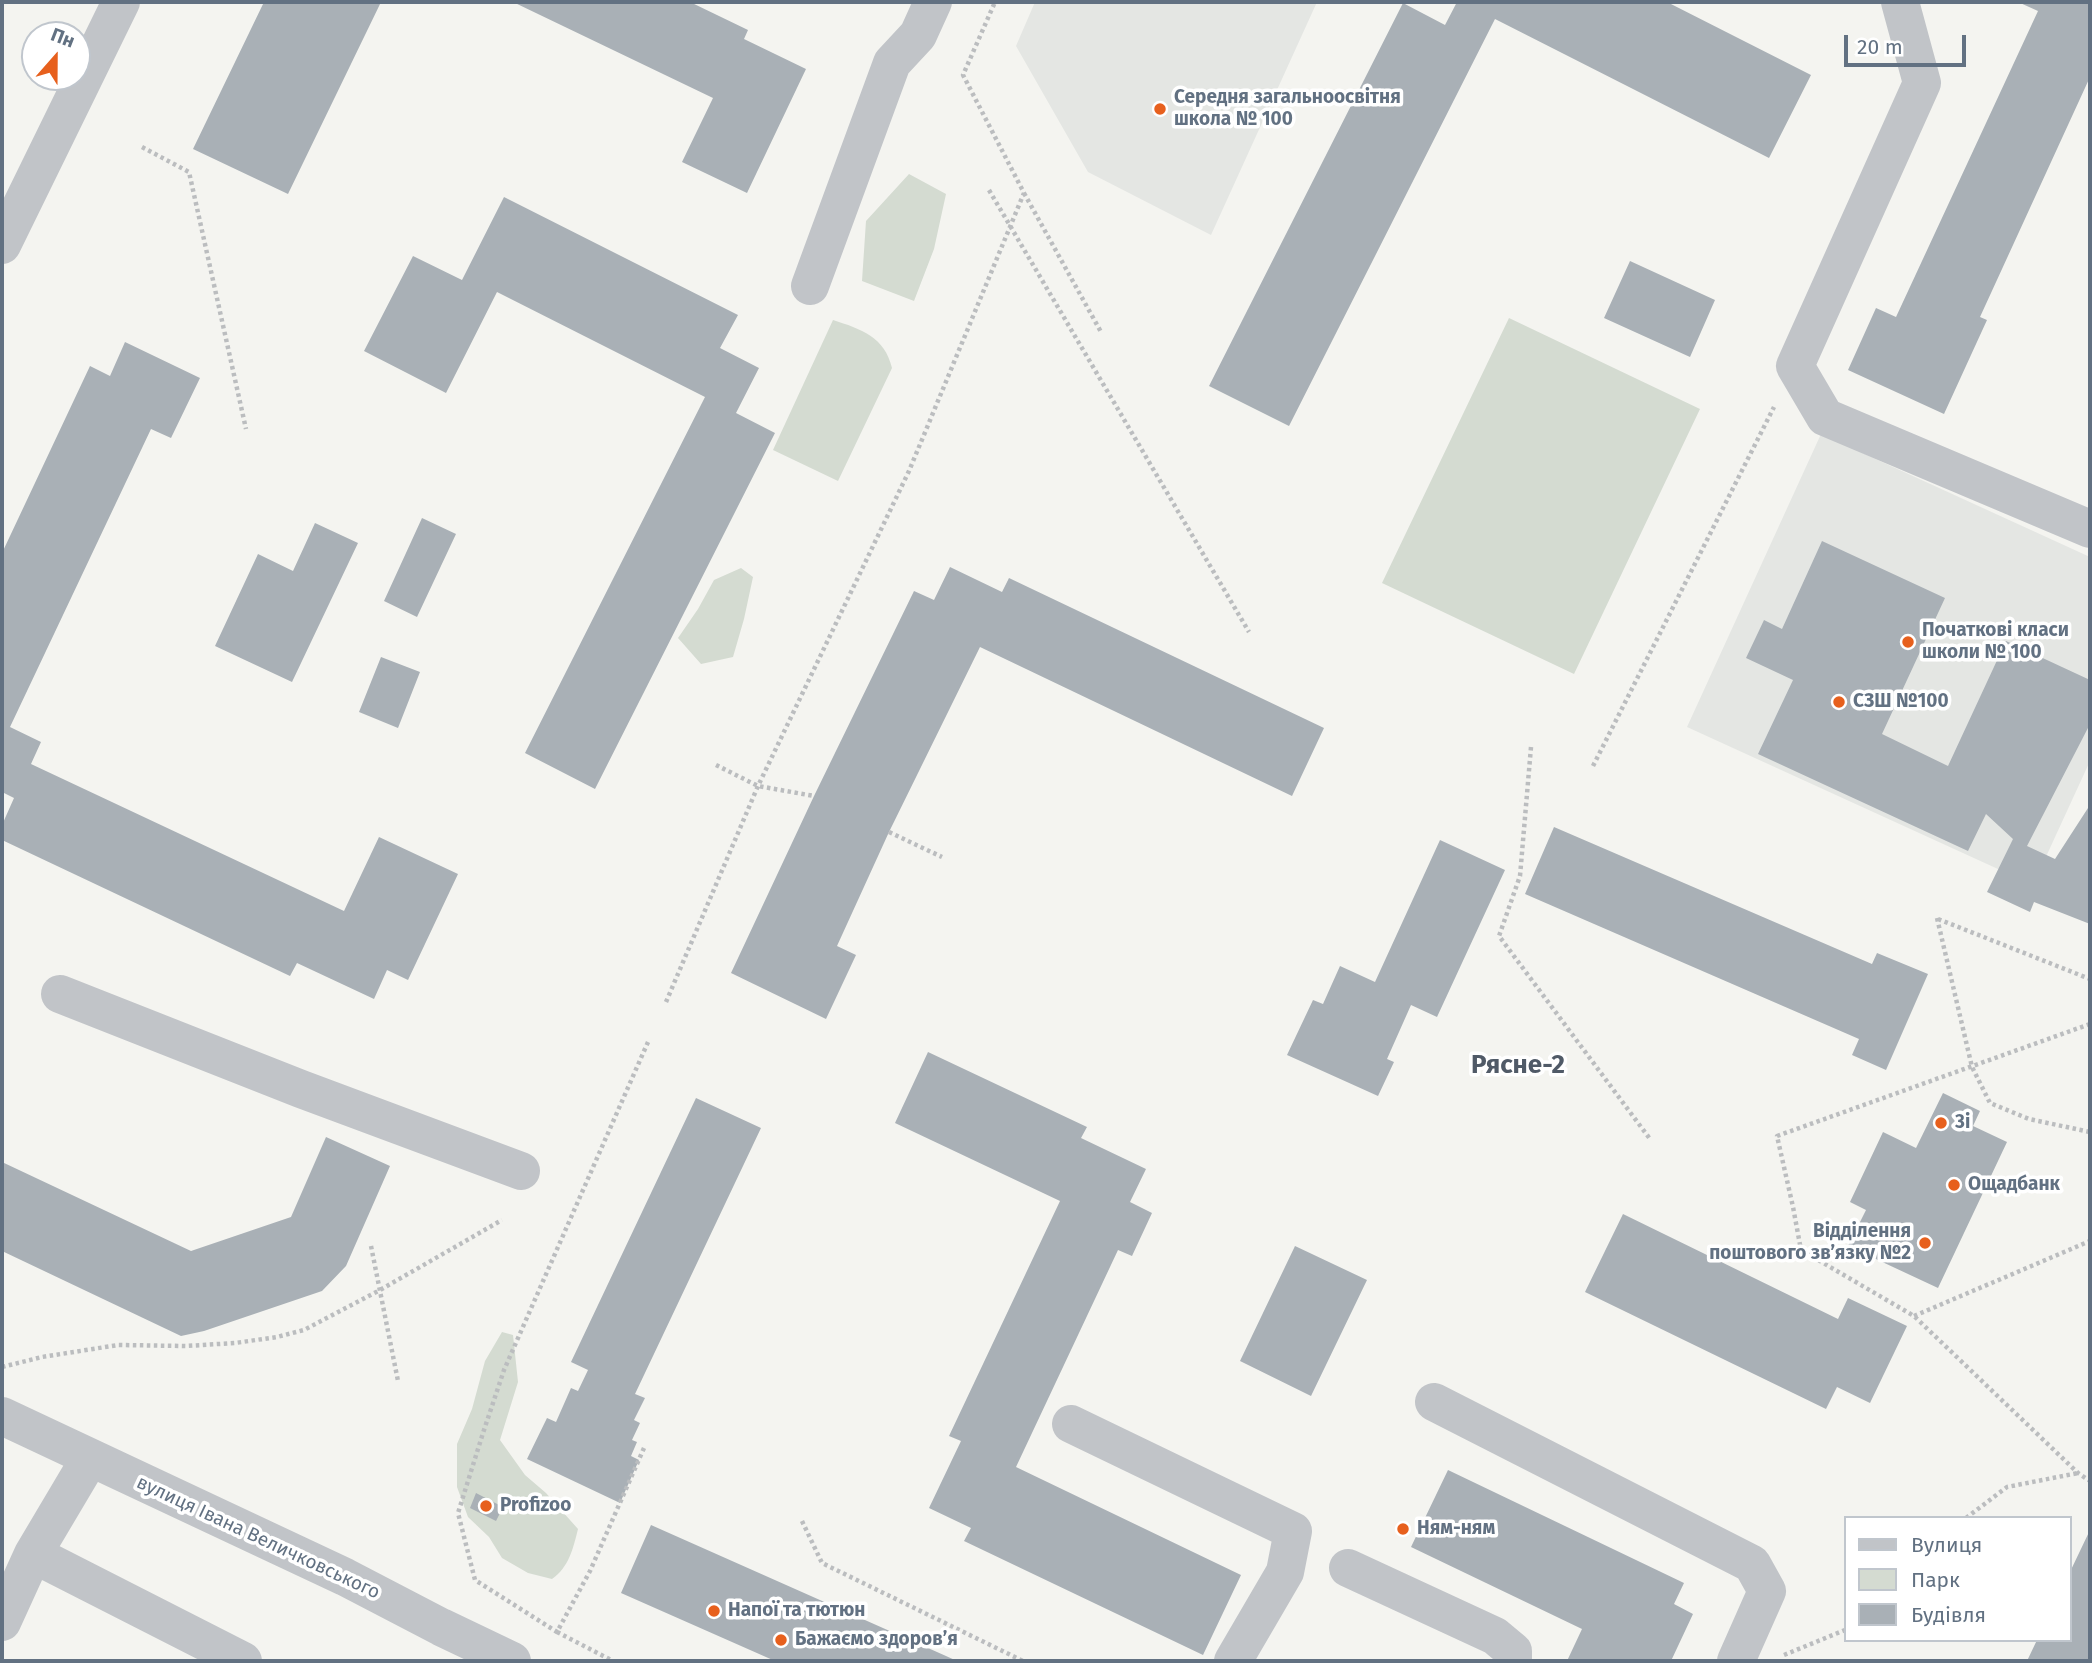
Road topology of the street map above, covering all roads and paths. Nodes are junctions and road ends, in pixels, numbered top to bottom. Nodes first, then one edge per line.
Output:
1 (121, 2) edge
2 (933, 2) edge
3 (995, 2) edge
4 (1899, 2) edge
5 (142, 147) dead end
6 (989, 190) dead end
7 (1024, 193) junction
8 (1010, 225) junction
9 (2, 245) edge
10 (810, 286) dead end
11 (1101, 332) dead end
12 (1795, 366) junction
13 (246, 429) dead end
14 (2090, 529) edge
15 (1249, 632) dead end
16 (1531, 747) dead end
17 (716, 765) dead end
18 (1593, 766) dead end
19 (758, 786) junction
20 (814, 796) dead end
21 (889, 832) dead end
22 (942, 858) dead end
23 (2090, 979) edge
24 (60, 994) dead end
25 (666, 1002) dead end
26 (2090, 1024) edge
27 (648, 1042) dead end
28 (1972, 1067) junction
29 (2090, 1132) edge
30 (1650, 1139) dead end
31 (521, 1171) dead end
32 (502, 1220) dead end
33 (2090, 1241) edge
34 (371, 1246) dead end
35 (380, 1290) junction
36 (1914, 1316) junction
37 (2, 1367) edge
38 (398, 1381) dead end
39 (1434, 1402) dead end
40 (2, 1416) edge
41 (1071, 1424) dead end
42 (645, 1448) dead end
43 (90, 1458) junction
44 (2078, 1473) junction
45 (2090, 1480) edge
46 (1969, 1516) edge
47 (802, 1521) dead end
48 (33, 1554) junction
49 (1348, 1568) dead end
50 (2, 1622) edge
51 (1843, 1631) edge
52 (557, 1632) junction
53 (1781, 1656) dead end
54 (243, 1661) edge
55 (512, 1661) edge
56 (613, 1661) edge
57 (1023, 1661) edge
58 (1233, 1661) edge
59 (1513, 1661) edge
60 (1736, 1661) edge

1 - 9 street
2 - 10 street
3 - 7 path
4 - 12 street
5 - 13 path
6 - 8 path
7 - 8 path
7 - 11 path
8 - 15 path
8 - 19 path
12 - 14 street
12 - 18 path
16 - 30 path
17 - 19 path
19 - 20 path
19 - 25 path
21 - 22 path
23 - 28 path
24 - 31 street
26 - 28 path
27 - 52 path
28 - 29 path
28 - 36 path
32 - 35 path
33 - 36 path
34 - 35 path
35 - 37 path
35 - 38 path
36 - 44 path
39 - 60 street
40 - 43 street, вулиця Івана Величковського
41 - 58 street
42 - 52 path
43 - 48 street
43 - 55 street, вулиця Івана Величковського
44 - 45 path
44 - 46 path
47 - 57 path
48 - 50 street
48 - 54 street
49 - 59 street
51 - 53 path
52 - 56 path

